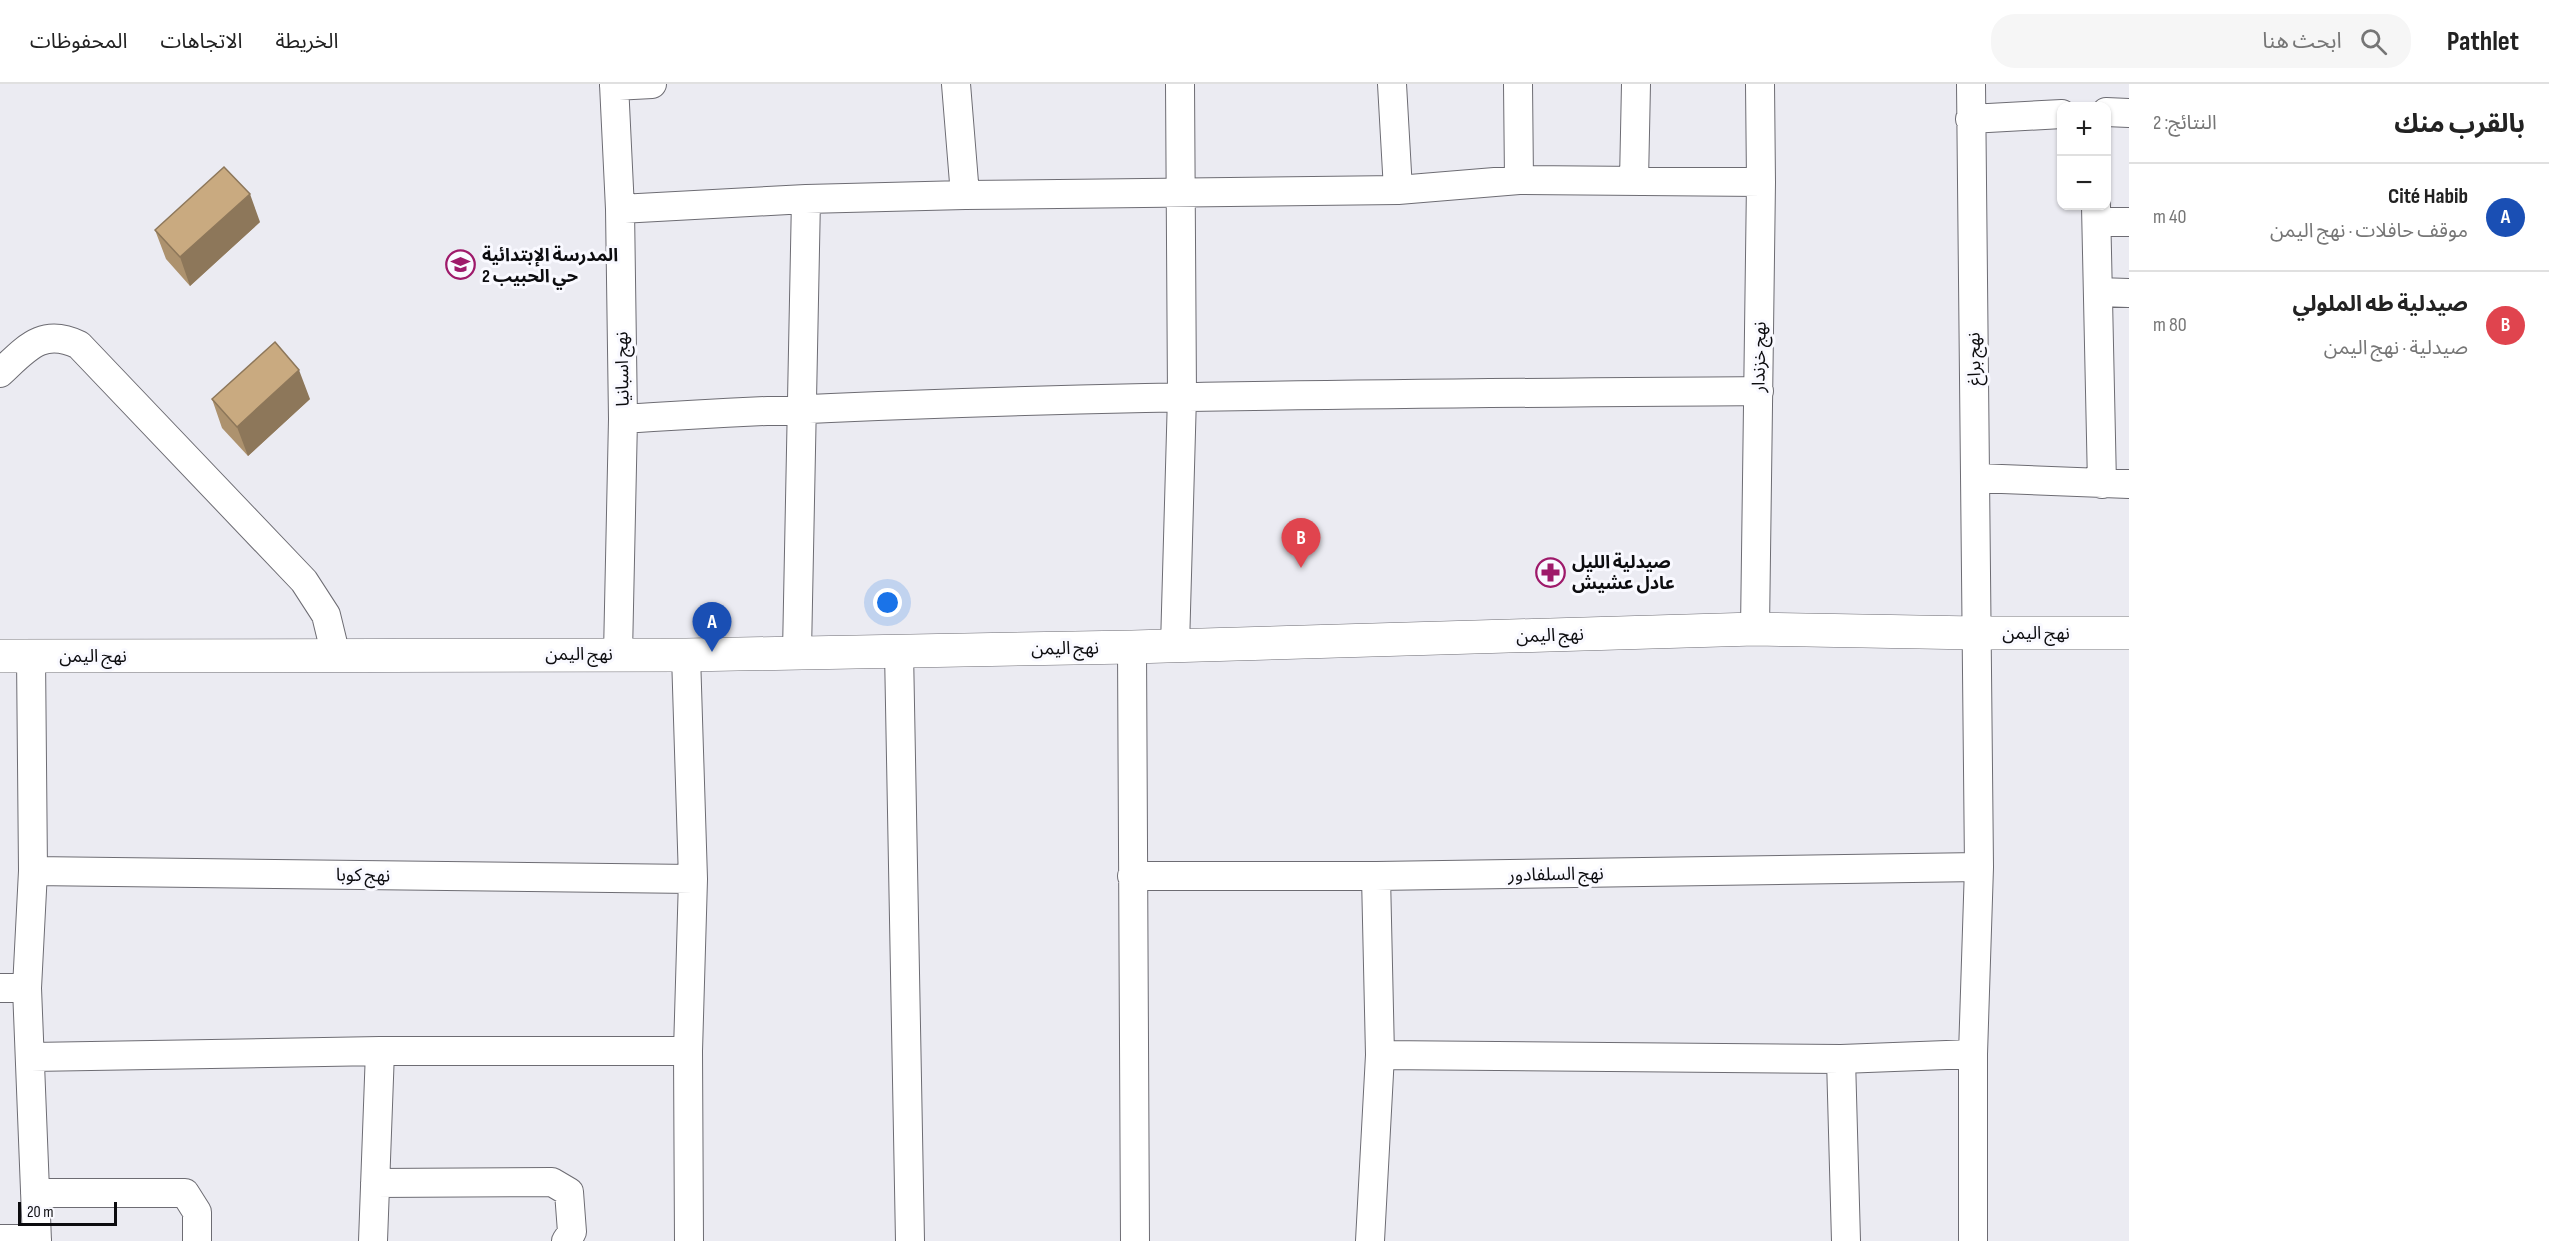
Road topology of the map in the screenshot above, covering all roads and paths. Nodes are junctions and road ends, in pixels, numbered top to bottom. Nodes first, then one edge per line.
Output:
1 (652, 84) edge
2 (956, 84) edge
3 (1180, 84) edge
4 (1392, 84) edge
5 (1518, 84) edge
6 (1636, 84) edge
7 (1760, 84) edge
8 (1971, 84) edge
9 (614, 85) edge
10 (2111, 112) edge
11 (2129, 113) edge
12 (2057, 114) edge
13 (1970, 119) junction
14 (1519, 180) junction
15 (1634, 181) junction
16 (1761, 183) junction
17 (1398, 190) junction
18 (1181, 191) junction
19 (965, 195) junction
20 (806, 199) junction
21 (620, 209) junction
22 (2096, 214) edge
23 (2129, 222) edge
24 (2098, 292) junction
25 (2129, 293) edge
26 (0, 373) edge
27 (1759, 391) junction
28 (1182, 396) junction
29 (802, 408) junction
30 (623, 418) junction
31 (1976, 478) junction
32 (2116, 484) edge
33 (1755, 629) junction
34 (1976, 633) junction
35 (2129, 633) edge
36 (1174, 646) junction
37 (1132, 647) junction
38 (899, 651) junction
39 (797, 652) junction
40 (618, 654) junction
41 (686, 655) junction
42 (16, 656) edge
43 (336, 656) junction
44 (1979, 867) junction
45 (33, 871) junction
46 (1132, 876) junction
47 (1377, 876) junction
48 (693, 879) junction
49 (14, 988) edge
50 (380, 1051) junction
51 (688, 1051) junction
52 (1973, 1054) junction
53 (1380, 1055) junction
54 (31, 1057) junction
55 (1841, 1059) junction
56 (375, 1182) junction
57 (35, 1193) junction
58 (0, 1239) edge
59 (37, 1240) edge
60 (197, 1241) edge
61 (373, 1241) edge
62 (566, 1241) edge
63 (689, 1241) edge
64 (910, 1241) edge
65 (1135, 1241) edge
66 (1370, 1241) edge
67 (1846, 1241) edge
68 (1973, 1241) edge

1 - 9 street
2 - 19 street
3 - 18 street
4 - 17 street
5 - 14 street
6 - 15 street
7 - 16 street, نهج خزندار
8 - 13 street, نهج براغ
9 - 21 street, نهج اسبانيا
10 - 11 street
12 - 13 street
13 - 31 street, نهج براغ
14 - 15 street
14 - 17 street
15 - 16 street
16 - 27 street, نهج خزندار
17 - 18 street
18 - 19 street
18 - 28 street
19 - 20 street
20 - 21 street
20 - 29 street
21 - 30 street, نهج اسبانيا
22 - 23 street
22 - 24 street
24 - 25 street
24 - 32 street
26 - 43 street
27 - 28 street
27 - 33 street, نهج خزندار
28 - 29 street
28 - 36 street
29 - 30 street
29 - 39 street
30 - 40 street, نهج اسبانيا
31 - 32 street
31 - 34 street, نهج براغ
33 - 34 main road, نهج اليمن
33 - 36 main road, نهج اليمن
34 - 35 main road, نهج اليمن
34 - 44 street, نهج براغ
36 - 37 main road, نهج اليمن
37 - 38 main road, نهج اليمن
37 - 46 street
38 - 39 main road, نهج اليمن
38 - 64 street
39 - 41 main road, نهج اليمن
40 - 41 main road, نهج اليمن
40 - 43 main road, نهج اليمن
41 - 48 street
42 - 43 main road, نهج اليمن
42 - 45 street
44 - 47 street, نهج السلفادور
44 - 52 street, نهج براغ
45 - 48 street, نهج كوبا
45 - 49 street
46 - 47 street, نهج السلفادور
46 - 65 street
47 - 53 street
48 - 51 street
49 - 54 street
50 - 51 street
50 - 54 street
50 - 56 street
51 - 63 street
52 - 55 street
52 - 68 street, نهج براغ
53 - 55 street
53 - 66 street
54 - 57 street
55 - 67 street
56 - 61 street
56 - 62 street
57 - 59 street
57 - 60 street
58 - 59 street

